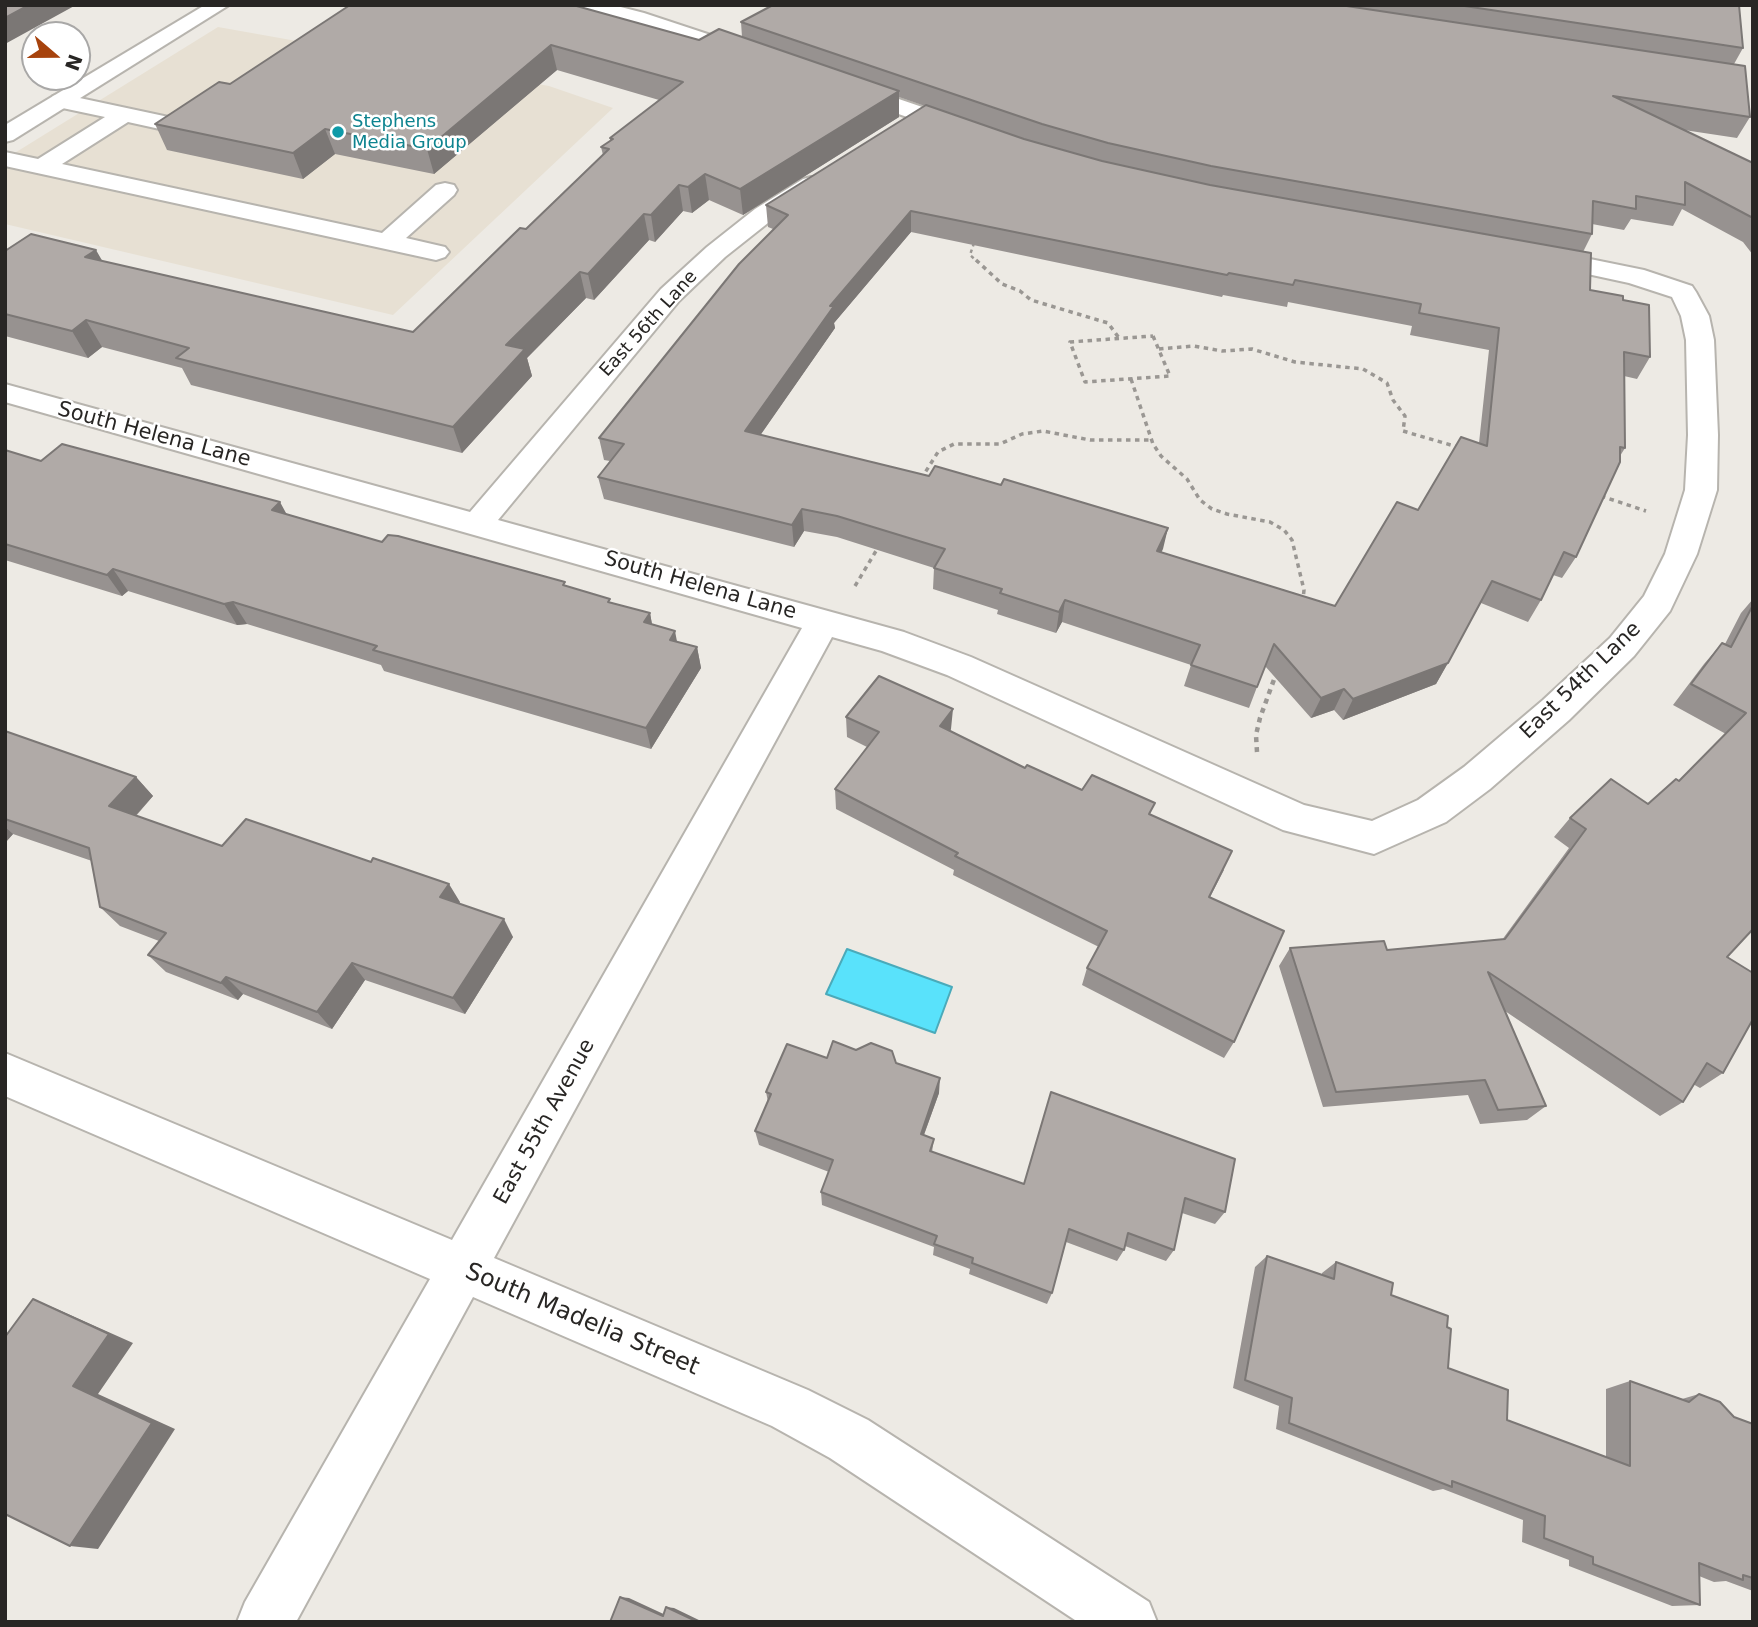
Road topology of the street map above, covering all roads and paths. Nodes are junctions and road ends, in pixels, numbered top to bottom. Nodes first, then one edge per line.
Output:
1 (219, 5) edge
2 (586, 5) edge
3 (770, 62) edge
4 (834, 84) edge
5 (61, 101) junction
6 (124, 115) junction
7 (923, 115) junction
8 (178, 126) edge
9 (895, 132) edge
10 (5, 135) edge
11 (983, 136) edge
12 (5, 159) edge
13 (42, 167) junction
14 (829, 173) edge
15 (445, 190) dead end
16 (977, 240) edge
17 (387, 242) junction
18 (436, 252) dead end
19 (1516, 253) edge
20 (1119, 338) junction
21 (1158, 349) junction
22 (1131, 379) junction
23 (5, 393) edge
24 (1152, 440) junction
25 (1467, 450) edge
26 (917, 486) edge
27 (1592, 492) edge
28 (1655, 514) dead end
29 (477, 524) junction
30 (882, 542) edge
31 (1303, 601) edge
32 (839, 604) junction
33 (1279, 666) edge
34 (1258, 761) dead end
35 (1374, 838) joint
36 (5, 1074) edge
37 (462, 1270) junction
38 (265, 1622) edge
39 (1129, 1622) edge

1 - 5 street
2 - 3 street
4 - 7 street
5 - 6 street
5 - 10 street
6 - 8 street
6 - 13 street
7 - 9 street
7 - 11 street
12 - 13 street
13 - 17 street
14 - 29 street, East 56th Lane
15 - 17 street
16 - 20 path
17 - 18 street
19 - 35 street, East 54th Lane
20 - 21 path
20 - 22 path
21 - 22 path
21 - 25 path
22 - 24 path
23 - 29 street, South Helena Lane
24 - 26 path
24 - 31 path
27 - 28 path
29 - 32 street, South Helena Lane
30 - 32 path
32 - 35 street, South Helena Lane
32 - 37 street, East 55th Avenue
33 - 34 path
36 - 37 street, South Madelia Street
37 - 38 street, East 55th Avenue
37 - 39 street, South Madelia Street

